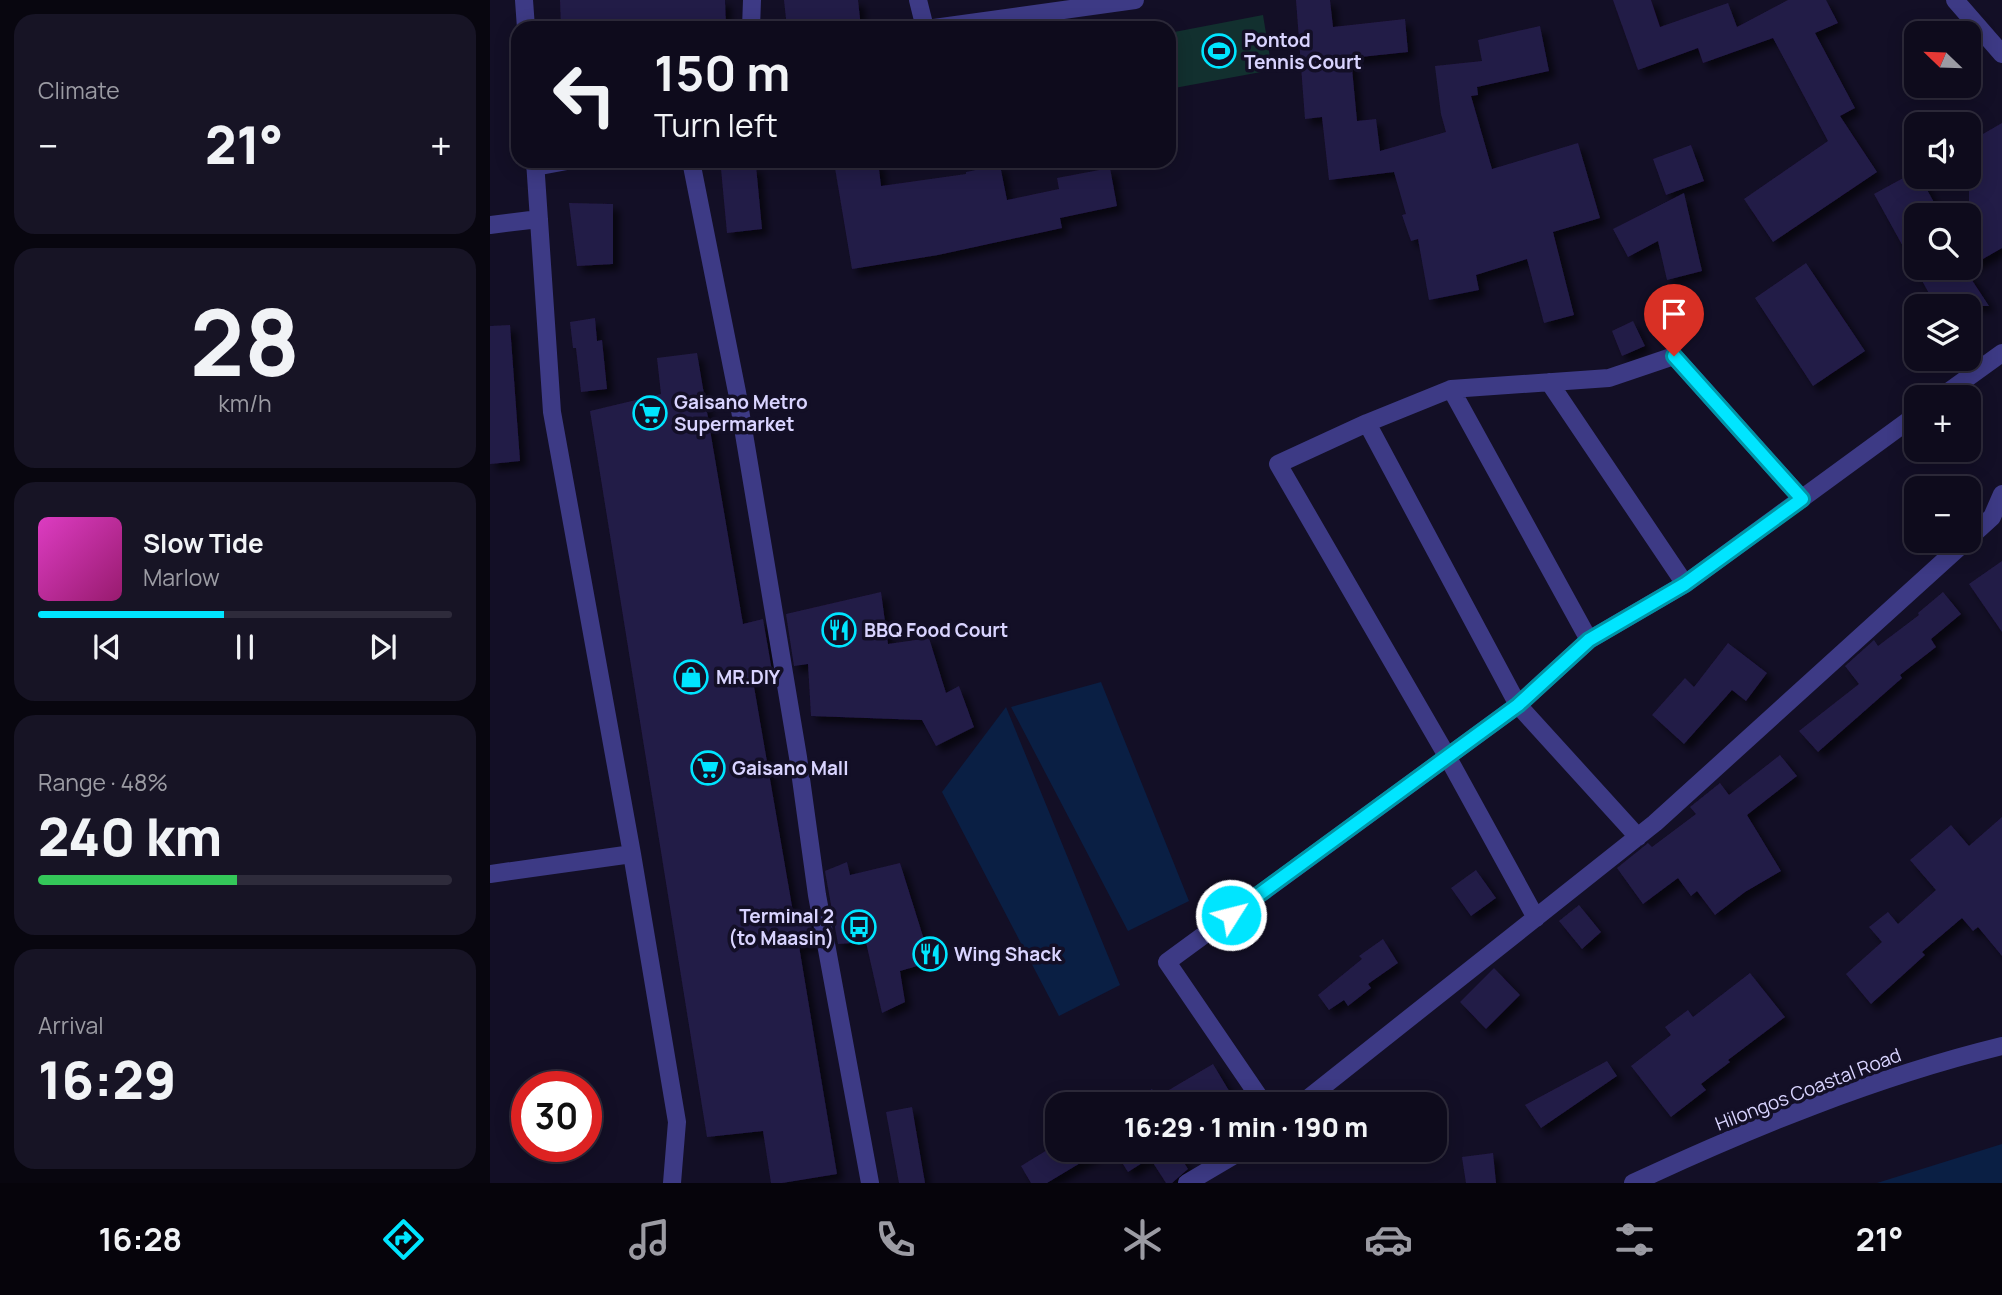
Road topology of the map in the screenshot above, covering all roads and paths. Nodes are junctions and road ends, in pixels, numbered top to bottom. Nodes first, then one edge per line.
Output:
1 (524, 0) edge
2 (752, 0) edge
3 (918, 0) edge
4 (1135, 0) edge
5 (1955, 0) edge
6 (526, 21) edge
7 (751, 21) edge
8 (923, 21) edge
9 (984, 21) edge
10 (2002, 54) edge
11 (535, 168) edge
12 (692, 168) edge
13 (539, 219) junction
14 (490, 225) edge
15 (2002, 353) edge
16 (1549, 382) junction
17 (1958, 385) edge
18 (1451, 389) junction
19 (1367, 423) junction
20 (1904, 424) edge
21 (2002, 494) edge
22 (1802, 499) junction
23 (1981, 527) edge
24 (1953, 553) edge
25 (1685, 584) junction
26 (1589, 640) junction
27 (1518, 705) junction
28 (1447, 756) junction
29 (1638, 837) junction
30 (632, 854) junction
31 (490, 874) edge
32 (1535, 918) junction
33 (2002, 1046) edge
34 (1256, 1092) edge
35 (1316, 1092) edge
36 (1223, 1162) edge
37 (672, 1183) edge
38 (870, 1183) edge
39 (1188, 1183) edge
40 (1633, 1183) edge

1 - 6 street
2 - 7 street
3 - 8 street
4 - 9 street
5 - 10 street
11 - 13 street
12 - 38 street
13 - 14 street
13 - 30 street
15 - 17 street
16 - 18 street
16 - 22 street
16 - 25 street
18 - 19 street
18 - 26 street
19 - 27 street
19 - 28 street
20 - 22 street
21 - 23 street
22 - 25 street
24 - 29 street
25 - 26 street
26 - 27 street
27 - 28 street
27 - 29 street
28 - 32 street
28 - 34 street
29 - 32 street
30 - 31 street
30 - 37 street
32 - 35 street
33 - 40 street, Hilongos Coastal Road
36 - 39 street

